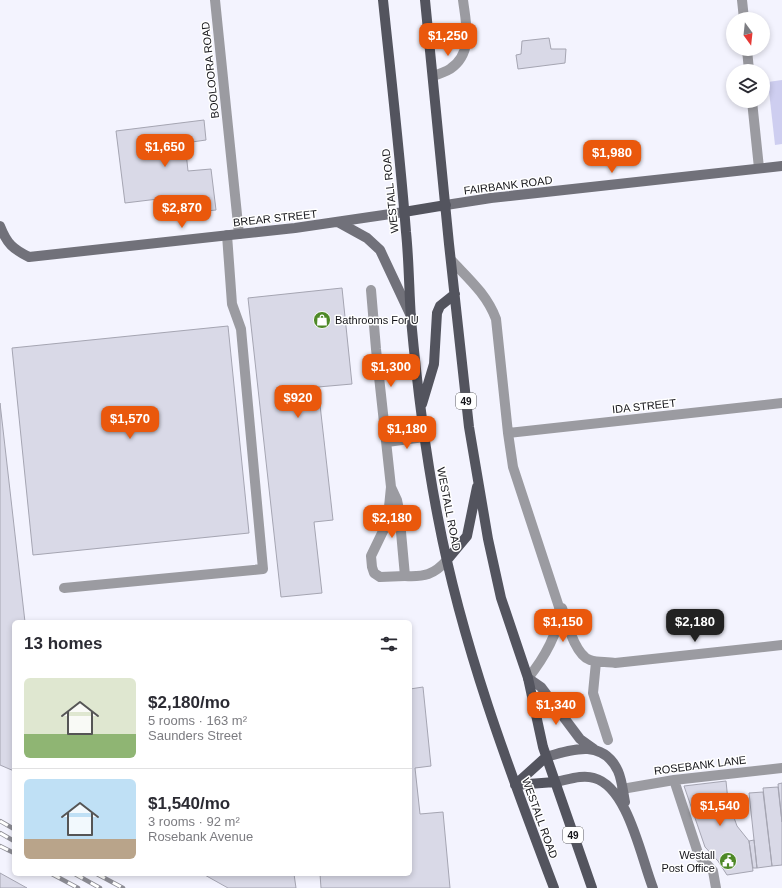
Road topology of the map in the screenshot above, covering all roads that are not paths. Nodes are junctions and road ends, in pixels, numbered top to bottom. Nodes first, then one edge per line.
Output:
1 (215, 0) edge
2 (383, 0) edge
3 (425, 0) edge
4 (463, 0) edge
5 (742, 0) edge
6 (743, 12) edge
7 (433, 76) junction
8 (753, 108) edge
9 (782, 166) edge
10 (759, 168) junction
11 (446, 205) junction
12 (404, 212) junction
13 (338, 222) junction
14 (0, 226) edge
15 (239, 234) junction
16 (227, 235) junction
17 (452, 261) junction
18 (371, 290) dead end
19 (455, 294) junction
20 (411, 317) junction
21 (782, 403) edge
22 (421, 407) junction
23 (508, 433) junction
24 (424, 437) junction
25 (387, 442) junction
26 (478, 481) junction
27 (391, 487) junction
28 (447, 560) junction
29 (405, 576) junction
30 (64, 588) dead end
31 (557, 598) junction
32 (782, 646) edge
33 (596, 662) junction
34 (528, 678) junction
35 (608, 740) dead end
36 (599, 752) junction
37 (546, 757) junction
38 (782, 768) edge
39 (674, 780) junction
40 (555, 782) junction
41 (515, 785) junction
42 (622, 789) junction
43 (627, 814) junction
44 (554, 888) edge
45 (592, 888) edge
46 (653, 888) edge
47 (716, 888) edge

1 - 15 street, BOOLOORA ROAD
2 - 12 main road, WESTALL ROAD
3 - 7 main road, 49
4 - 7 street
5 - 6 street
7 - 11 main road, 49
8 - 10 street
9 - 10 main road, FAIRBANK ROAD
10 - 11 main road, FAIRBANK ROAD
11 - 12 main road, FAIRBANK ROAD
11 - 17 main road, 49
12 - 13 main road, BREAR STREET
12 - 20 main road, WESTALL ROAD
13 - 15 main road, BREAR STREET
13 - 20 main road
14 - 16 main road, BREAR STREET
15 - 16 main road, BREAR STREET
16 - 30 street
17 - 19 main road, 49
17 - 23 street
18 - 25 street
19 - 22 main road
19 - 26 main road, 49
20 - 22 main road, WESTALL ROAD
21 - 23 street, IDA STREET
22 - 24 main road, WESTALL ROAD
23 - 31 street
24 - 25 street
24 - 28 main road, WESTALL ROAD
25 - 27 street
26 - 28 main road
26 - 34 main road, 49
27 - 29 street
27 - 29 street
28 - 29 street
28 - 41 main road, WESTALL ROAD
31 - 33 street
31 - 34 street
32 - 33 street
33 - 35 street
34 - 36 main road
34 - 37 main road, 49
36 - 37 main road
36 - 42 main road
37 - 40 main road, 49
37 - 41 main road
38 - 39 street, ROSEBANK LANE
39 - 42 street, ROSEBANK LANE
39 - 47 street
40 - 41 main road
40 - 43 main road
40 - 45 main road, 49
41 - 44 main road, WESTALL ROAD
42 - 43 main road
43 - 46 main road

